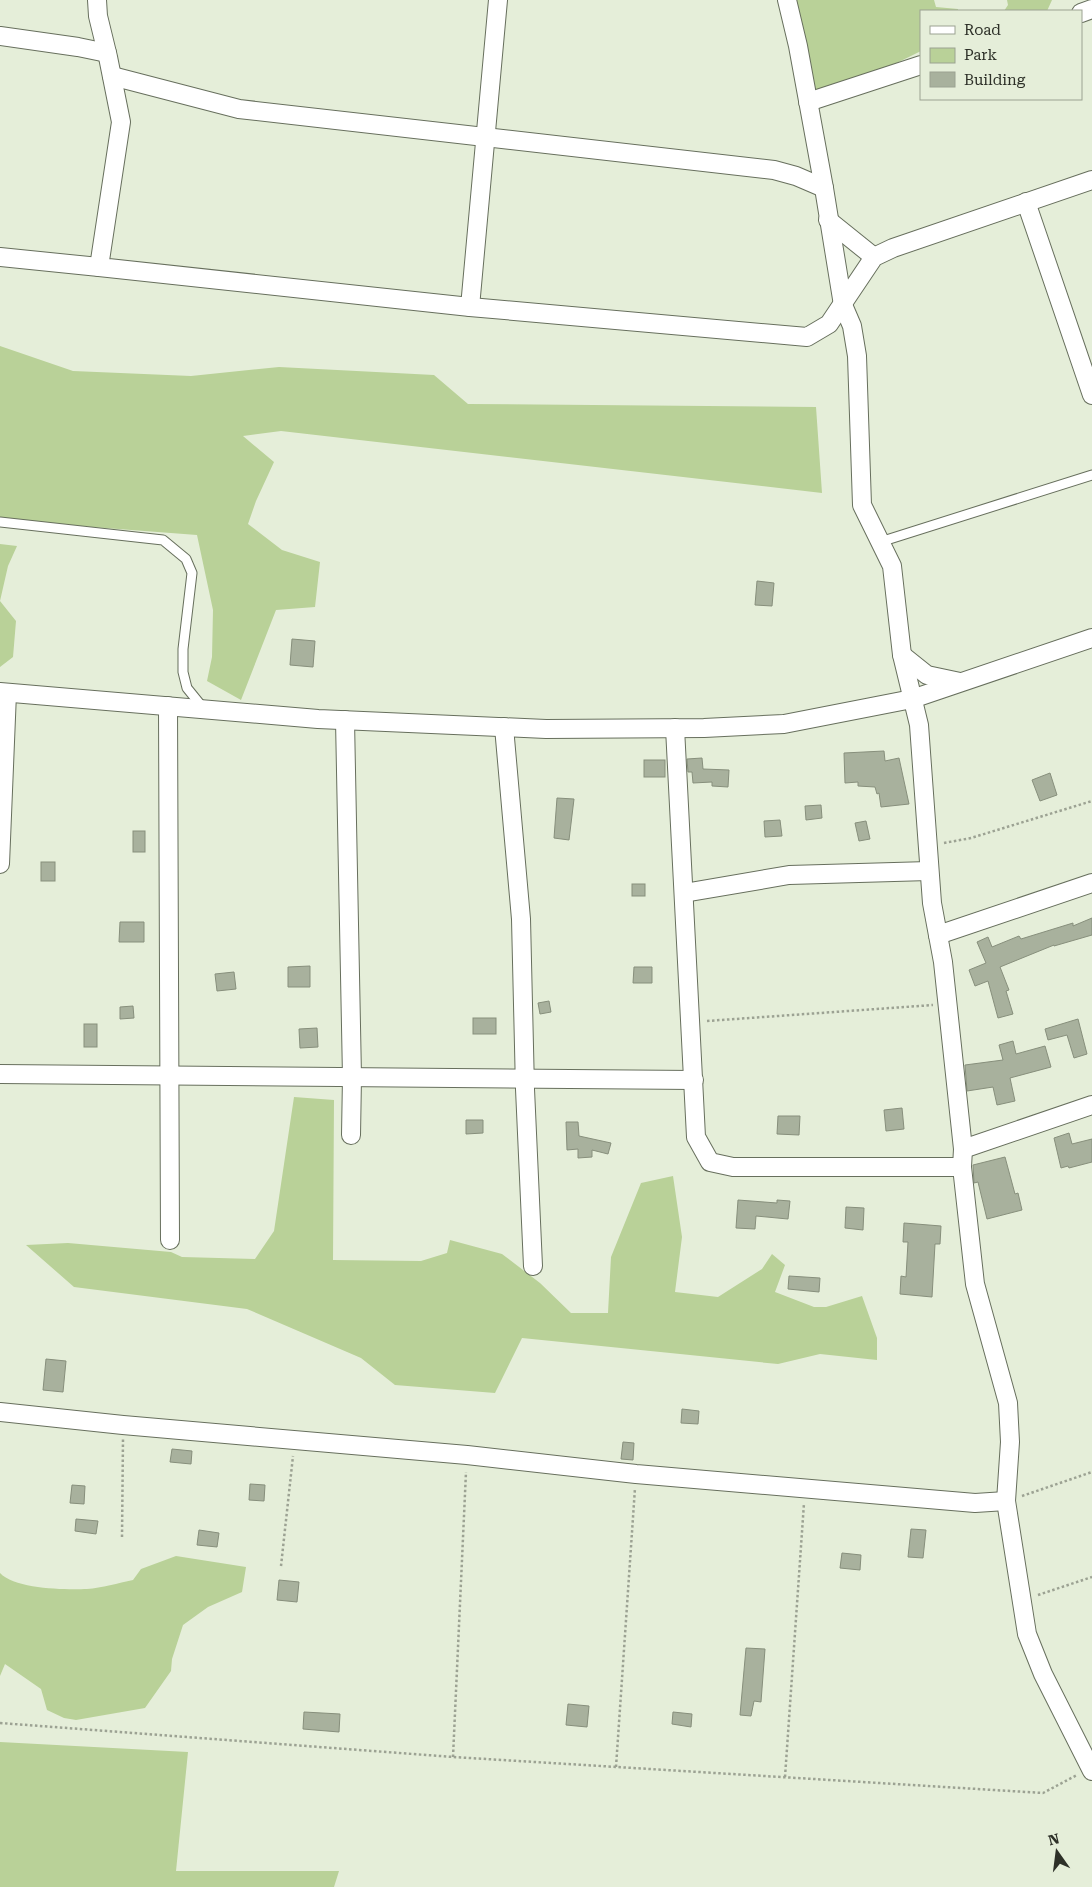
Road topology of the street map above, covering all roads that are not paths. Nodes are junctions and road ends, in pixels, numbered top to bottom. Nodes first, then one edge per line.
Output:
1 (97, 0) edge
2 (498, 0) edge
3 (788, 0) edge
4 (0, 36) edge
5 (107, 53) junction
6 (920, 65) edge
7 (112, 76) junction
8 (808, 102) junction
9 (485, 137) junction
10 (1092, 180) edge
11 (824, 188) junction
12 (1026, 202) junction
13 (828, 220) junction
14 (0, 257) edge
15 (874, 257) junction
16 (99, 267) junction
17 (843, 305) junction
18 (470, 307) junction
19 (1092, 395) edge
20 (1092, 475) edge
21 (0, 522) edge
22 (880, 542) junction
23 (1092, 638) edge
24 (902, 654) junction
25 (961, 682) junction
26 (3, 692) edge
27 (912, 699) junction
28 (168, 706) junction
29 (204, 709) junction
30 (345, 720) junction
31 (504, 727) junction
32 (675, 728) junction
33 (0, 864) edge
34 (929, 871) junction
35 (1092, 883) edge
36 (684, 893) junction
37 (938, 935) junction
38 (0, 1074) edge
39 (170, 1076) junction
40 (352, 1077) junction
41 (524, 1079) junction
42 (694, 1080) junction
43 (1092, 1105) edge
44 (351, 1135) dead end
45 (963, 1149) junction
46 (962, 1167) junction
47 (170, 1240) dead end
48 (533, 1266) dead end
49 (0, 1412) edge
50 (1006, 1501) junction
51 (1091, 1770) edge

1 - 5 street
2 - 9 street
3 - 8 street
4 - 5 street
5 - 7 street
6 - 8 street
7 - 9 street
7 - 16 street
8 - 11 street
9 - 11 street
9 - 18 street
10 - 12 street
11 - 13 street
12 - 15 street
12 - 19 street
13 - 15 street
13 - 17 street
14 - 16 street
15 - 17 street
16 - 18 street
17 - 18 street
17 - 22 street
20 - 22 lane
21 - 29 lane
22 - 24 street
23 - 25 street
24 - 25 street
24 - 27 street
25 - 27 street
26 - 28 street
26 - 33 street
27 - 32 street
27 - 34 street
28 - 29 street
28 - 39 street
29 - 30 street
30 - 31 street
30 - 40 street
31 - 32 street
31 - 41 street
32 - 36 street
34 - 36 street
34 - 37 street
35 - 37 street
36 - 42 street
37 - 45 street
38 - 39 street
39 - 40 street
39 - 47 street
40 - 41 street
40 - 44 street
41 - 42 street
41 - 48 street
42 - 46 street
43 - 45 street
45 - 46 street
46 - 50 street
49 - 50 street
50 - 51 street

